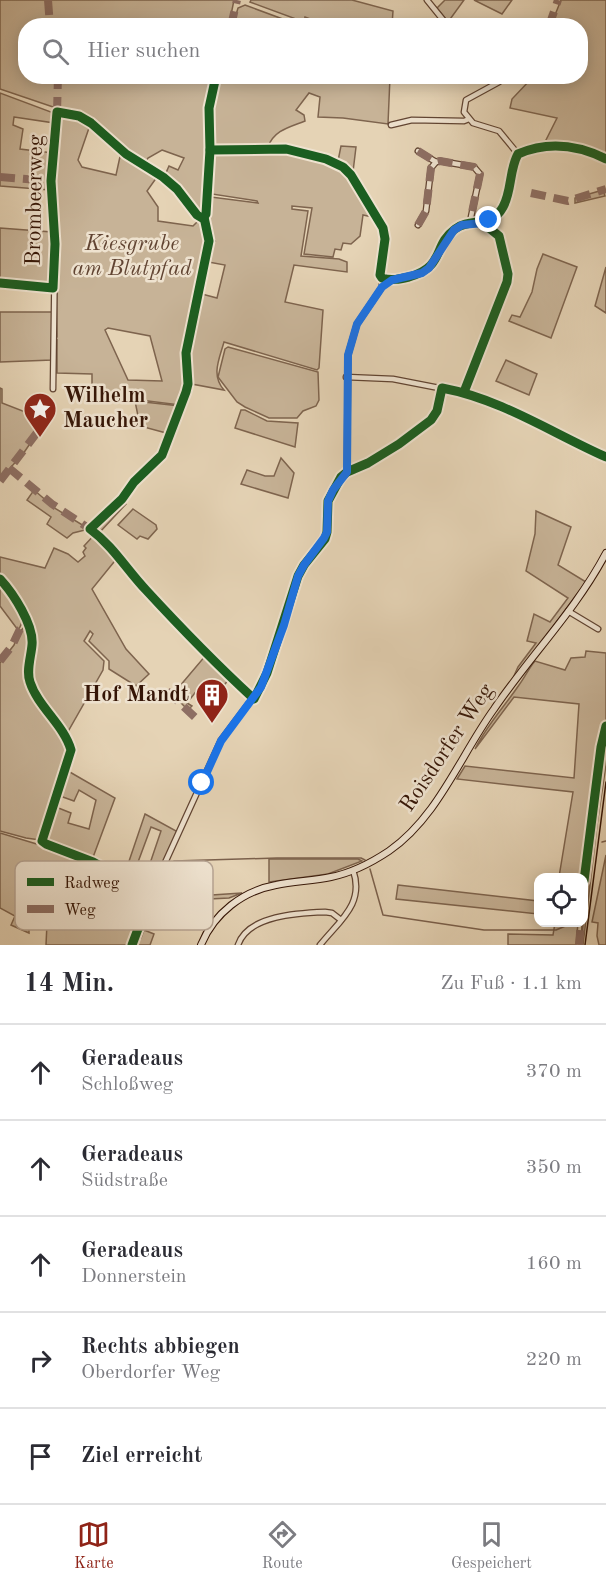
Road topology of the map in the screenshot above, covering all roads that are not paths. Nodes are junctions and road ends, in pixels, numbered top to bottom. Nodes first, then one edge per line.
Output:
1 (428, 0) edge
2 (442, 18) edge
3 (496, 84) edge
4 (469, 119) junction
5 (391, 125) dead end
6 (418, 151) dead end
7 (518, 154) junction
8 (606, 159) edge
9 (436, 162) junction
10 (472, 223) junction
11 (483, 223) junction
12 (418, 225) dead end
13 (382, 278) junction
14 (392, 280) junction
15 (0, 283) edge
16 (382, 287) junction
17 (53, 288) junction
18 (346, 377) junction
19 (442, 388) junction
20 (53, 389) dead end
21 (464, 392) junction
22 (606, 457) edge
23 (347, 472) junction
24 (606, 553) edge
25 (0, 579) edge
26 (568, 611) junction
27 (598, 628) dead end
28 (90, 861) edge
29 (166, 861) edge
30 (353, 870) junction
31 (341, 920) junction
32 (213, 925) edge
33 (138, 930) edge
34 (210, 930) edge
35 (132, 945) edge
36 (201, 945) edge
37 (238, 945) edge
38 (320, 945) edge

1 - 2 street
3 - 4 street
4 - 5 street
4 - 7 street
6 - 9 street
7 - 8 street
7 - 11 street
9 - 10 street
9 - 12 street
10 - 11 street
10 - 14 street
11 - 21 street
13 - 14 street
13 - 16 street
13 - 17 street, Brombeerweg
14 - 16 street
15 - 17 street
16 - 18 street
17 - 20 street, Brombeerweg
18 - 19 street
18 - 23 street
19 - 21 street
19 - 23 street
21 - 22 street
23 - 29 street
24 - 26 street, Roisdorfer Weg
25 - 28 street
26 - 27 street
26 - 30 street, Roisdorfer Weg
30 - 31 street
30 - 32 street, Roisdorfer Weg
31 - 37 street
31 - 38 street
33 - 35 street
34 - 36 street, Roisdorfer Weg

